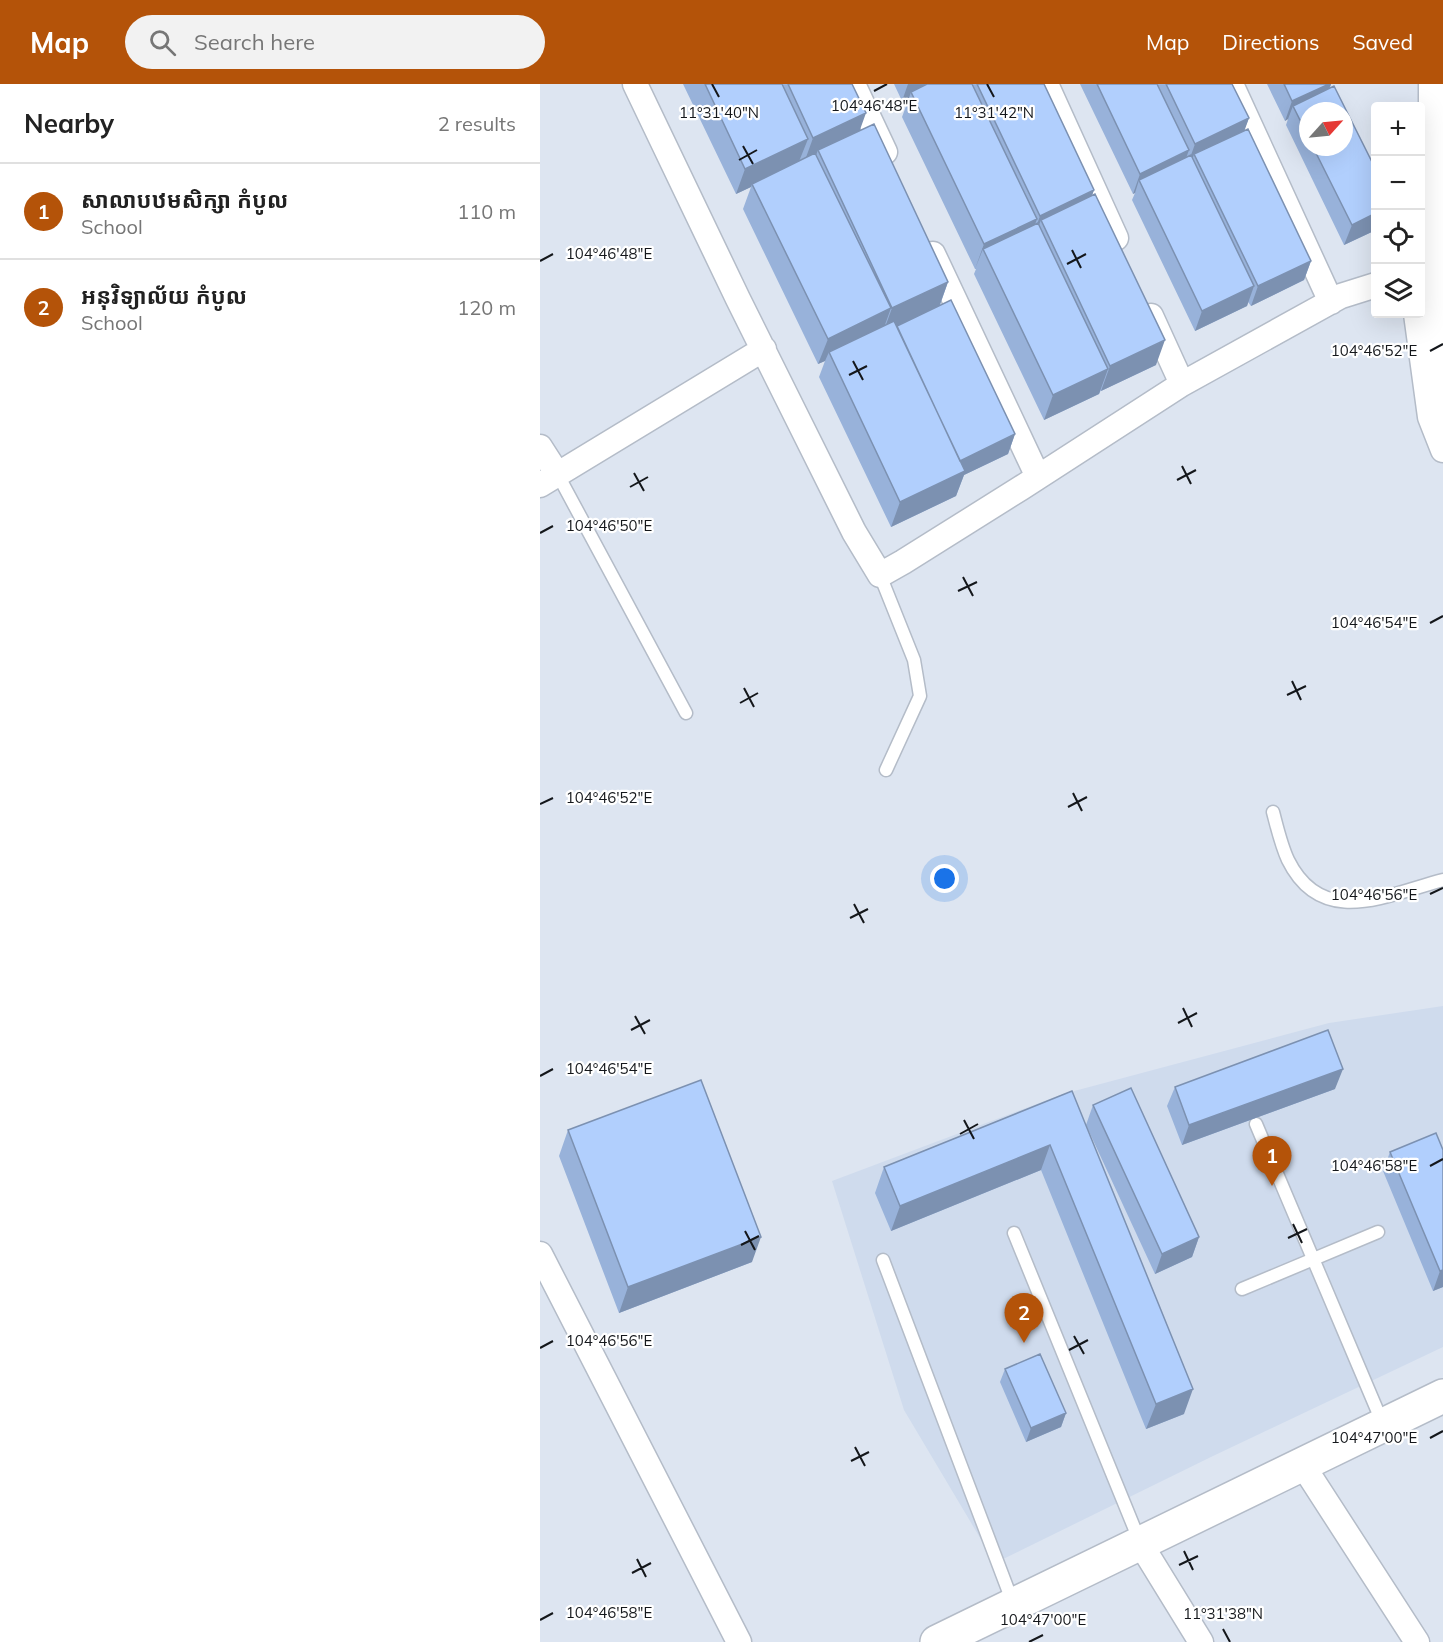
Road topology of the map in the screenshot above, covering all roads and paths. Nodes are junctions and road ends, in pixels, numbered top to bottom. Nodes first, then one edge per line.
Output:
1 (634, 84) edge
2 (853, 84) edge
3 (1046, 84) edge
4 (1231, 84) edge
5 (1431, 84) edge
6 (893, 169) edge
7 (1437, 222) edge
8 (923, 233) edge
9 (1124, 255) edge
10 (1371, 287) edge
11 (1143, 298) edge
12 (1331, 302) junction
13 (1417, 318) edge
14 (764, 349) junction
15 (1182, 384) junction
16 (1443, 405) edge
17 (540, 447) edge
18 (1443, 450) edge
19 (1038, 477) junction
20 (549, 480) edge
21 (880, 575) junction
22 (686, 713) dead end
23 (886, 770) dead end
24 (1273, 812) dead end
25 (1443, 880) edge
26 (1256, 1124) dead end
27 (1377, 1232) dead end
28 (1014, 1233) dead end
29 (540, 1254) edge
30 (1312, 1259) junction
31 (883, 1260) dead end
32 (1242, 1289) dead end
33 (1443, 1396) edge
34 (1383, 1425) junction
35 (1302, 1464) junction
36 (1140, 1543) junction
37 (1013, 1605) junction
38 (981, 1633) edge
39 (738, 1642) edge
40 (937, 1642) edge
41 (1201, 1642) edge
42 (1417, 1642) edge

1 - 14 street
2 - 6 street
3 - 9 street
4 - 12 street
5 - 7 street
7 - 16 street
8 - 19 street
10 - 12 street
11 - 15 street
12 - 15 street
13 - 18 street
14 - 20 street
14 - 21 street
15 - 19 street
17 - 20 street
19 - 21 street
20 - 22 lane
21 - 23 lane
24 - 25 lane
26 - 30 lane
27 - 30 lane
28 - 36 lane
29 - 39 street
30 - 32 lane
30 - 34 lane
31 - 37 lane
33 - 34 street
34 - 35 street
35 - 36 street
35 - 42 street
36 - 37 street
36 - 41 street
37 - 38 street
38 - 40 street

